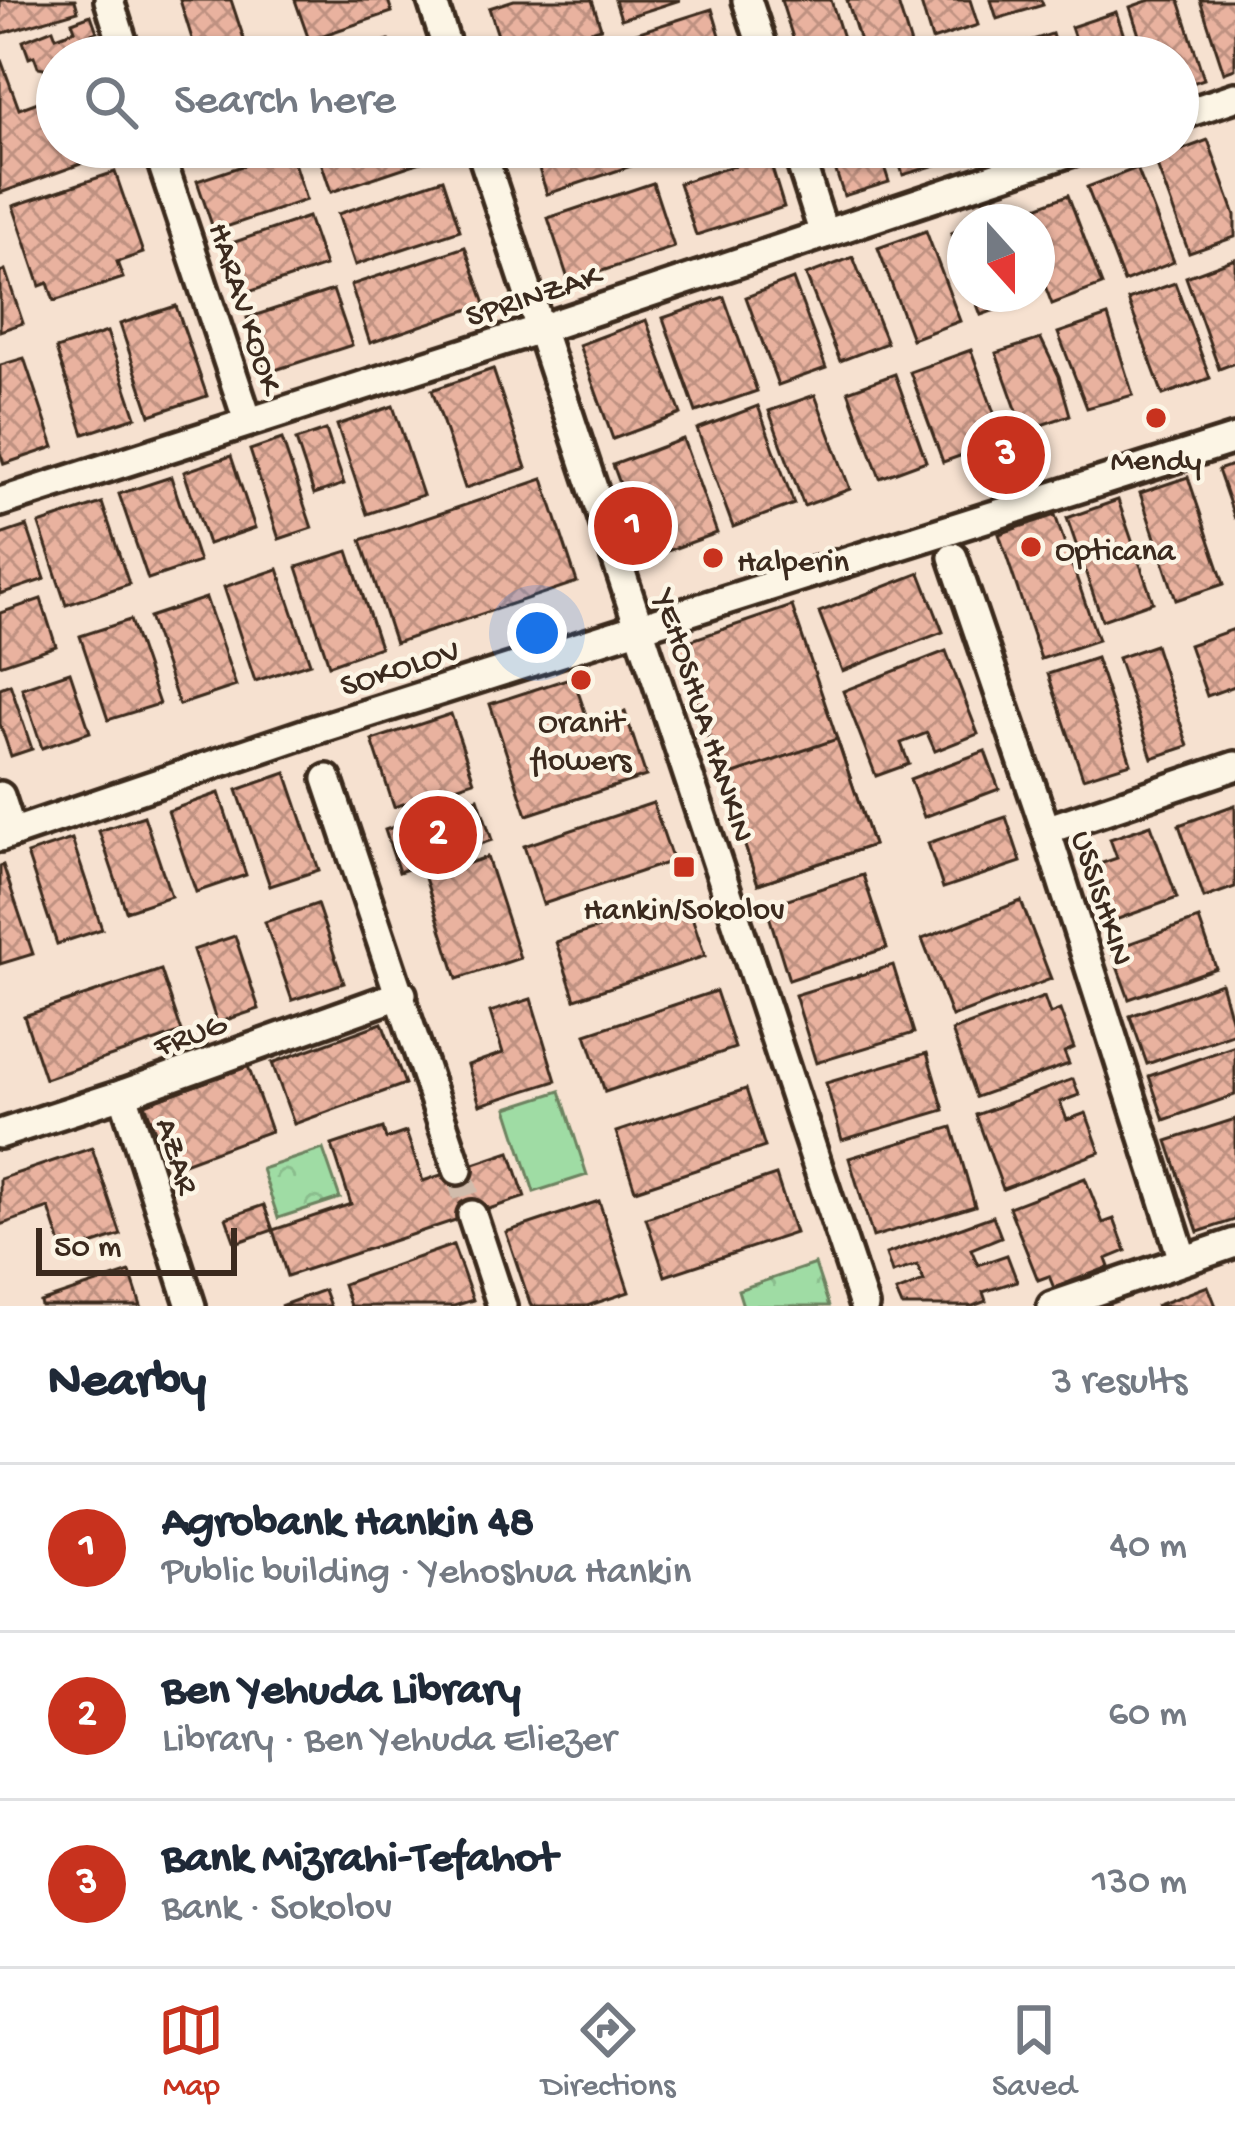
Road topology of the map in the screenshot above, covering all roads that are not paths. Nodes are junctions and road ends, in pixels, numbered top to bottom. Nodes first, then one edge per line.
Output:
1 (109, 0) edge
2 (432, 0) edge
3 (747, 0) edge
4 (121, 36) edge
5 (443, 36) edge
6 (759, 36) edge
7 (1235, 97) edge
8 (1199, 109) edge
9 (164, 168) edge
10 (487, 168) edge
11 (803, 168) edge
12 (1023, 168) edge
13 (824, 235) junction
14 (540, 329) junction
15 (248, 422) junction
16 (1235, 439) edge
17 (0, 502) edge
18 (952, 557) dead end
19 (640, 626) junction
20 (1235, 766) edge
21 (327, 778) dead end
22 (0, 796) edge
23 (1046, 830) junction
24 (6, 835) edge
25 (402, 994) junction
26 (123, 1094) junction
27 (0, 1134) edge
28 (458, 1169) tunnel mouth
29 (472, 1215) tunnel mouth
30 (1235, 1243) edge
31 (1183, 1260) junction
32 (191, 1306) edge
33 (502, 1306) edge
34 (864, 1306) edge
35 (1052, 1306) edge

1 - 4 street
2 - 5 street
3 - 6 street
7 - 8 street
9 - 15 street, HARAV KOOK
10 - 14 street, YEHOSHUA HANKIN
11 - 13 street
12 - 13 street, SPRINZAK
13 - 14 street, SPRINZAK
14 - 15 street, SPRINZAK
14 - 19 street, YEHOSHUA HANKIN
15 - 17 street, SPRINZAK
16 - 19 street, SOKOLOV
18 - 23 street, USSISHKIN
19 - 24 street, SOKOLOV
19 - 34 street, YEHOSHUA HANKIN
20 - 23 street
21 - 25 street
22 - 24 street
23 - 31 street, USSISHKIN
25 - 26 street, FRUG
25 - 28 street
26 - 27 street, FRUG
26 - 32 street, AZAR
29 - 33 street
30 - 31 street
31 - 35 street

